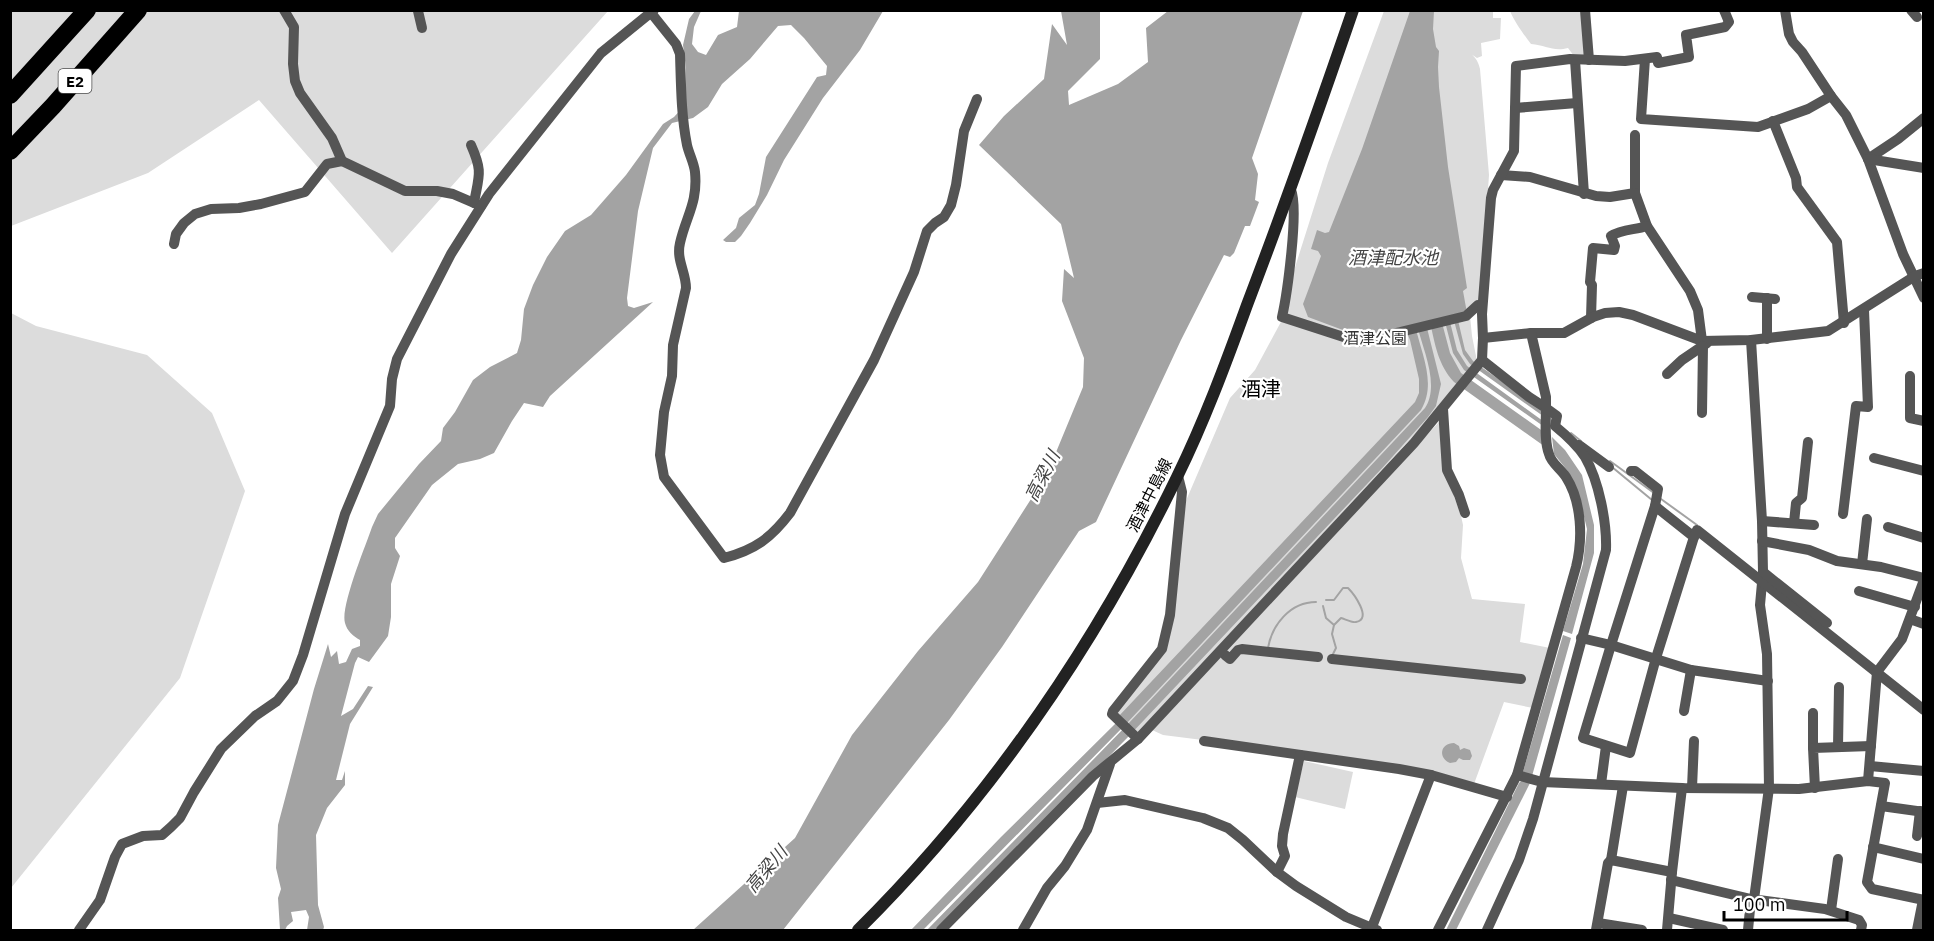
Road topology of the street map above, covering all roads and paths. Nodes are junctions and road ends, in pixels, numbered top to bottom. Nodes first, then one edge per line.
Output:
1 (87, 10) edge
2 (138, 10) edge
3 (284, 10) edge
4 (1353, 10) edge
5 (1585, 10) edge
6 (1724, 10) edge
7 (1785, 10) edge
8 (418, 11) edge
9 (653, 12) edge
10 (422, 28) dead end
11 (1645, 59) junction
12 (1575, 60) junction
13 (1589, 60) junction
14 (10, 95) edge
15 (1831, 96) junction
16 (977, 99) dead end
17 (1577, 103) junction
18 (1515, 108) junction
19 (1923, 118) edge
20 (1773, 121) junction
21 (1635, 135) dead end
22 (471, 145) dead end
23 (10, 151) edge
24 (1868, 159) junction
25 (342, 161) junction
26 (1923, 168) edge
27 (1501, 175) junction
28 (1291, 190) junction
29 (1635, 193) junction
30 (1584, 194) junction
31 (478, 205) junction
32 (1647, 226) junction
33 (174, 244) dead end
34 (1919, 275) edge
35 (1752, 297) dead end
36 (1923, 298) edge
37 (1478, 305) dead end
38 (1864, 310) junction
39 (1591, 318) junction
40 (1844, 323) junction
41 (1531, 333) junction
42 (1483, 338) junction
43 (1767, 339) junction
44 (1751, 340) junction
45 (1705, 342) junction
46 (1481, 362) junction
47 (1666, 374) dead end
48 (1910, 376) dead end
49 (1443, 409) junction
50 (1702, 413) dead end
51 (1551, 415) junction
52 (1923, 421) edge
53 (1565, 434) junction
54 (1808, 442) dead end
55 (1874, 458) dead end
56 (1609, 467) dead end
57 (1631, 471) dead end
58 (1923, 471) edge
59 (1178, 476) junction
60 (1655, 506) junction
61 (1465, 513) dead end
62 (1843, 514) dead end
63 (1867, 519) dead end
64 (1762, 521) junction
65 (1794, 523) junction
66 (1814, 525) dead end
67 (1888, 527) dead end
68 (1696, 534) junction
69 (1923, 538) edge
70 (1762, 541) junction
71 (1862, 564) junction
72 (1763, 577) junction
73 (1923, 579) edge
74 (1859, 591) dead end
75 (1915, 607) junction
76 (1910, 619) junction
77 (1827, 623) dead end
78 (1923, 624) edge
79 (1581, 638) junction
80 (1611, 645) junction
81 (1225, 655) dead end
82 (1318, 657) dead end
83 (1332, 658) dead end
84 (1656, 658) junction
85 (1691, 670) junction
86 (1877, 672) junction
87 (1521, 679) dead end
88 (1768, 681) junction
89 (1839, 687) dead end
90 (1923, 710) edge
91 (1684, 711) dead end
92 (1813, 713) dead end
93 (1136, 737) junction
94 (1204, 741) dead end
95 (1694, 741) dead end
96 (1606, 746) junction
97 (1871, 746) junction
98 (1838, 747) junction
99 (1813, 748) junction
100 (1300, 755) junction
101 (1110, 764) junction
102 (1870, 765) junction
103 (1923, 771) edge
104 (1431, 775) junction
105 (1519, 775) junction
106 (1541, 781) junction
107 (1869, 781) junction
108 (1600, 784) junction
109 (1623, 786) junction
110 (1687, 788) junction
111 (1769, 788) junction
112 (1815, 788) junction
113 (1507, 797) junction
114 (1098, 803) junction
115 (1881, 806) junction
116 (1922, 811) edge
117 (1917, 836) dead end
118 (1873, 847) junction
119 (1838, 859) dead end
120 (1923, 859) edge
121 (1611, 860) junction
122 (1277, 872) junction
123 (1672, 876) junction
124 (1753, 899) junction
125 (1923, 900) edge
126 (1831, 910) junction
127 (1669, 918) junction
128 (1597, 926) edge
129 (1374, 929) edge
130 (79, 930) edge
131 (858, 930) edge
132 (941, 930) edge
133 (1023, 930) edge
134 (1438, 930) edge
135 (1487, 930) edge
136 (1642, 930) edge
137 (1667, 930) edge
138 (1723, 930) edge
139 (1748, 930) edge
140 (1862, 930) edge
141 (1917, 930) edge

1 - 14 highway, E2
2 - 23 highway, E2
3 - 25 street
4 - 28 main road, 酒津中島線
5 - 13 street
6 - 11 street
7 - 15 street
8 - 10 street
9 - 16 street
9 - 31 street
11 - 13 street
11 - 20 street
12 - 13 street
12 - 17 street
12 - 18 street
15 - 20 street
15 - 24 street
17 - 18 street
17 - 30 street
18 - 27 street
19 - 24 street
20 - 40 street
21 - 29 street
22 - 31 street
24 - 26 street
24 - 34 street
25 - 31 street
25 - 33 street
27 - 30 street
27 - 42 street
28 - 37 street
28 - 59 main road, 酒津中島線
29 - 30 street
29 - 32 street
31 - 130 street
32 - 39 street
32 - 45 street
34 - 36 street
34 - 38 street
35 - 43 street
38 - 40 street
38 - 62 street
39 - 41 street
39 - 45 street
40 - 43 street
41 - 42 street
41 - 51 street
42 - 46 street
43 - 44 street
44 - 45 street
44 - 64 street
45 - 47 street
45 - 50 street
46 - 49 street
46 - 51 street
48 - 52 street
49 - 61 street
49 - 93 street
51 - 53 street
51 - 105 street
53 - 56 street
53 - 79 street
54 - 65 street
55 - 58 street
57 - 60 street
59 - 93 street
59 - 131 main road, 酒津中島線
60 - 68 street
60 - 80 street
63 - 71 street
64 - 65 street
64 - 70 street
65 - 66 street
67 - 69 street
68 - 72 street
68 - 84 street
70 - 71 street
70 - 72 street
71 - 73 street
72 - 77 street
72 - 86 street
72 - 88 street
73 - 75 street
74 - 75 street
75 - 76 street
76 - 78 street
76 - 86 street
79 - 80 street
79 - 106 street
80 - 84 street
80 - 96 street
81 - 82 street
83 - 87 street
84 - 85 street
84 - 96 street
85 - 88 street
85 - 91 street
86 - 90 street
86 - 97 street
88 - 111 street
89 - 98 street
92 - 99 street
93 - 101 street
94 - 100 street
95 - 110 street
96 - 108 street
97 - 98 street
97 - 102 street
98 - 99 street
99 - 112 street
100 - 104 street
100 - 122 street
101 - 114 street
101 - 132 street
102 - 103 street
102 - 107 street
104 - 113 street
104 - 129 street
105 - 106 street
105 - 113 street
106 - 108 street
106 - 135 street
107 - 112 street
107 - 115 street
108 - 109 street
109 - 110 street
109 - 121 street
110 - 111 street
110 - 123 street
111 - 112 street
111 - 124 street
113 - 134 street
114 - 122 street
114 - 133 street
115 - 116 street
115 - 118 street
116 - 117 street
118 - 120 street
118 - 125 street
119 - 126 street
121 - 123 street
121 - 128 street
122 - 129 street
123 - 124 street
123 - 127 street
124 - 126 street
124 - 139 street
125 - 141 street
126 - 140 street
127 - 137 street
127 - 138 street
128 - 136 street

